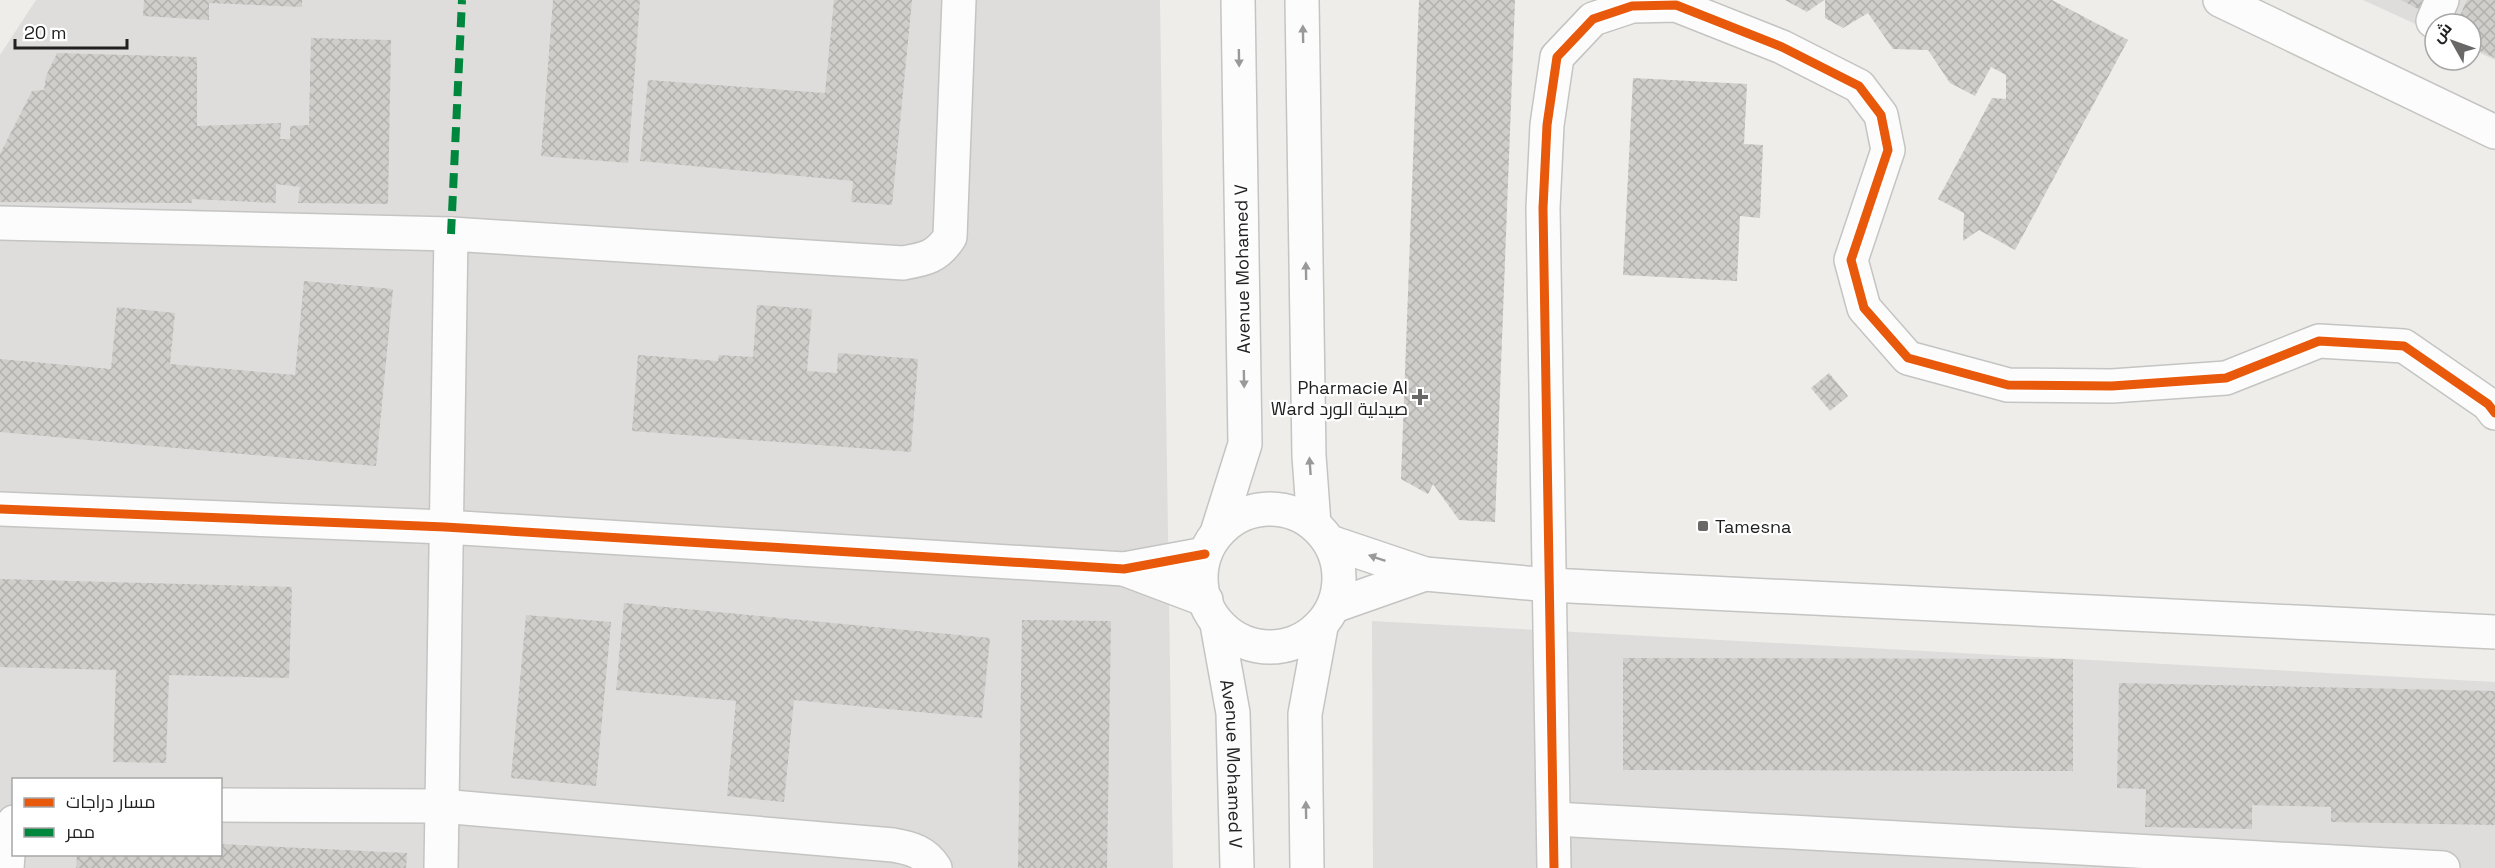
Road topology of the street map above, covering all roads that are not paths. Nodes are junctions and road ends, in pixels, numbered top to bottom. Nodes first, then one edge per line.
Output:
1 (959, 0) edge
2 (1238, 0) edge
3 (1302, 0) edge
4 (2220, 0) edge
5 (2495, 132) edge
6 (0, 223) edge
7 (451, 234) junction
8 (2495, 413) edge
9 (0, 509) edge
10 (445, 527) junction
11 (1322, 533) junction
12 (1211, 544) junction
13 (1124, 569) junction
14 (1425, 574) junction
15 (1550, 585) junction
16 (1211, 612) junction
17 (1327, 616) junction
18 (2495, 632) edge
19 (222, 805) edge
20 (441, 806) junction
21 (1554, 819) junction
22 (12, 825) edge
23 (2095, 858) edge
24 (7, 868) edge
25 (441, 868) edge
26 (935, 868) edge
27 (1236, 868) edge
28 (1307, 868) edge
29 (1554, 868) edge
30 (2429, 868) edge

1 - 7 street
2 -> 12 street, Avenue Mohamed V
11 -> 3 street
4 - 5 street
6 - 7 street
7 - 10 street
8 - 15 street
9 - 10 street
10 - 13 street
10 - 20 street
11 - 12 street
14 -> 11 street
11 - 17 street
12 - 13 street
12 - 16 street
13 - 16 street
14 - 15 street
14 - 17 street
15 - 18 street
15 - 21 street
16 - 17 street
16 - 27 street, Avenue Mohamed V
28 -> 17 street
19 - 20 street
20 - 25 street
20 - 26 street
21 - 23 street
21 - 29 street
22 - 24 street
23 - 30 street

